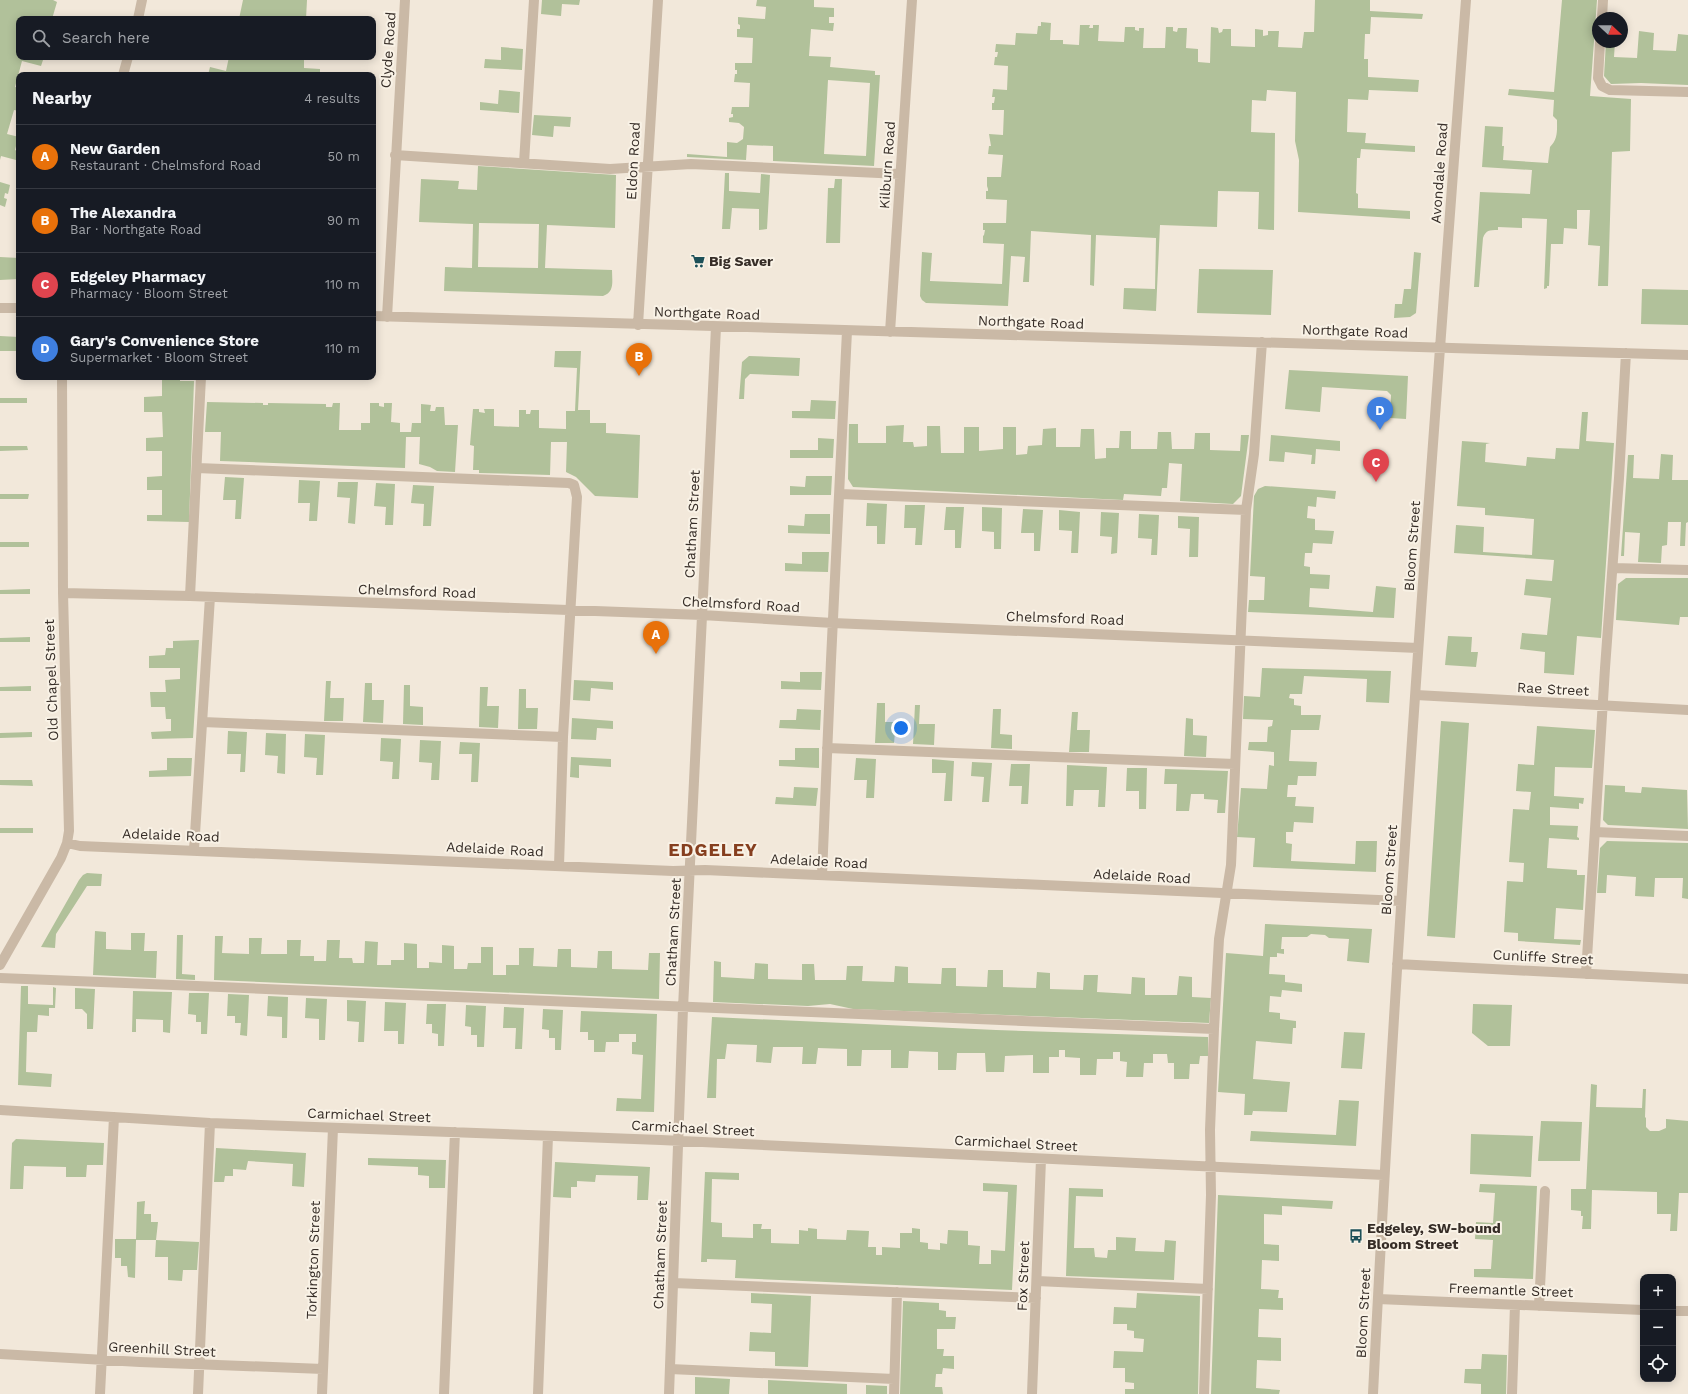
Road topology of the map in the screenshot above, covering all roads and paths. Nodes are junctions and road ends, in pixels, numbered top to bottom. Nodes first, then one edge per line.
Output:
1 (142, 0) edge
2 (405, 0) edge
3 (534, 0) edge
4 (658, 0) edge
5 (912, 0) edge
6 (1466, 0) edge
7 (1603, 0) edge
8 (1602, 12) edge
9 (139, 16) edge
10 (1600, 48) edge
11 (127, 60) edge
12 (124, 72) edge
13 (1688, 92) edge
14 (395, 155) junction
15 (524, 163) junction
16 (647, 166) junction
17 (900, 174) junction
18 (0, 308) edge
19 (16, 308) edge
20 (376, 316) edge
21 (387, 316) junction
22 (638, 325) junction
23 (716, 327) junction
24 (847, 331) junction
25 (890, 332) junction
26 (1262, 342) junction
27 (1441, 348) junction
28 (1626, 353) junction
29 (1688, 355) edge
30 (62, 380) edge
31 (201, 380) edge
32 (197, 468) junction
33 (840, 494) junction
34 (1246, 510) junction
35 (1613, 568) junction
36 (1688, 570) edge
37 (63, 594) junction
38 (190, 596) junction
39 (210, 597) junction
40 (571, 610) junction
41 (702, 615) junction
42 (833, 623) junction
43 (1240, 640) junction
44 (1418, 648) junction
45 (1416, 695) junction
46 (1603, 706) junction
47 (1688, 710) edge
48 (203, 722) junction
49 (563, 737) junction
50 (827, 748) junction
51 (1235, 764) junction
52 (1595, 832) junction
53 (1688, 836) edge
54 (67, 843) junction
55 (194, 850) junction
56 (559, 866) junction
57 (690, 871) junction
58 (822, 876) junction
59 (1227, 893) junction
60 (1401, 901) junction
61 (1397, 964) junction
62 (0, 965) edge
63 (1586, 974) junction
64 (0, 978) edge
65 (1688, 979) edge
66 (683, 1008) junction
67 (1214, 1029) junction
68 (0, 1110) edge
69 (114, 1117) junction
70 (210, 1122) junction
71 (333, 1128) junction
72 (455, 1132) junction
73 (548, 1136) junction
74 (678, 1141) junction
75 (1041, 1159) junction
76 (1210, 1167) junction
77 (1384, 1175) junction
78 (1544, 1191) dead end
79 (1037, 1281) junction
80 (674, 1283) junction
81 (1208, 1289) junction
82 (897, 1292) junction
83 (1036, 1298) junction
84 (1378, 1299) junction
85 (1515, 1305) junction
86 (1539, 1306) junction
87 (1640, 1310) edge
88 (1676, 1311) edge
89 (1688, 1312) edge
90 (0, 1354) edge
91 (102, 1360) junction
92 (200, 1365) junction
93 (323, 1369) junction
94 (670, 1369) junction
95 (894, 1378) junction
96 (100, 1394) edge
97 (198, 1394) edge
98 (322, 1394) edge
99 (444, 1394) edge
100 (538, 1394) edge
101 (669, 1394) edge
102 (894, 1394) edge
103 (1032, 1394) edge
104 (1204, 1394) edge
105 (1373, 1394) edge
106 (1512, 1394) edge

1 - 9 street
2 - 14 street, Clyde Road
3 - 15 street
4 - 16 street, Eldon Road
5 - 17 street, Kilburn Road
6 - 27 street, Avondale Road
7 - 8 street
10 - 13 street
11 - 12 street
14 - 15 street
14 - 21 street, Clyde Road
15 - 16 street
16 - 17 street
16 - 22 street, Eldon Road
17 - 25 street, Kilburn Road
18 - 19 street
20 - 21 street, Northgate Road
21 - 22 street, Northgate Road
22 - 23 street, Northgate Road
23 - 24 street, Northgate Road
23 - 41 street, Chatham Street
24 - 25 street, Northgate Road
24 - 33 street
25 - 26 street, Northgate Road
26 - 27 street, Northgate Road
26 - 34 street
27 - 28 street, Northgate Road
27 - 44 street, Bloom Street
28 - 29 street, Northgate Road
28 - 35 street
30 - 37 street, Old Chapel Street
31 - 32 street
32 - 38 street
32 - 40 street
33 - 34 street
33 - 42 street
34 - 43 street
35 - 36 street
35 - 46 street
37 - 38 street, Chelmsford Road
37 - 54 street, Old Chapel Street
38 - 39 street, Chelmsford Road
39 - 40 street, Chelmsford Road
39 - 48 street
40 - 41 street, Chelmsford Road
40 - 49 street
41 - 42 street, Chelmsford Road
41 - 57 street, Chatham Street
42 - 43 street, Chelmsford Road
42 - 50 street
43 - 44 street, Chelmsford Road
43 - 51 street
44 - 45 street, Bloom Street
45 - 46 street, Rae Street
45 - 60 street, Bloom Street
46 - 47 street, Rae Street
46 - 52 street
48 - 49 street
48 - 55 street
49 - 56 street
50 - 51 street
50 - 58 street
51 - 59 street
52 - 53 street
52 - 63 street
54 - 55 street, Adelaide Road
54 - 62 street, Old Chapel Street
55 - 56 street, Adelaide Road
56 - 57 street, Adelaide Road
57 - 58 street, Adelaide Road
57 - 66 street, Chatham Street
58 - 59 street, Adelaide Road
59 - 60 street, Adelaide Road
59 - 67 street
60 - 61 street, Bloom Street
61 - 63 street, Cunliffe Street
61 - 77 street, Bloom Street
63 - 65 street, Cunliffe Street
64 - 66 street
66 - 67 street
66 - 74 street, Chatham Street
67 - 76 street
68 - 69 street, Carmichael Street
69 - 70 street, Carmichael Street
69 - 91 street
70 - 71 street, Carmichael Street
70 - 92 street
71 - 72 street, Carmichael Street
71 - 93 street, Torkington Street
72 - 73 street, Carmichael Street
72 - 99 street
73 - 74 street, Carmichael Street
73 - 100 street
74 - 75 street, Carmichael Street
74 - 80 street, Chatham Street
75 - 76 street, Carmichael Street
75 - 79 street, Fox Street
76 - 77 street, Carmichael Street
76 - 81 street
77 - 84 street, Bloom Street
78 - 86 street
79 - 81 street
79 - 83 street, Fox Street
80 - 82 street
80 - 94 street, Chatham Street
81 - 104 street
82 - 83 street
82 - 95 street
83 - 103 street, Fox Street
84 - 85 street, Freemantle Street
84 - 105 street, Bloom Street
85 - 86 street, Freemantle Street
85 - 106 street
86 - 87 street, Freemantle Street
88 - 89 street
90 - 91 street, Greenhill Street
91 - 92 street, Greenhill Street
91 - 96 street
92 - 93 street, Greenhill Street
92 - 97 street
93 - 98 street, Torkington Street
94 - 95 street
94 - 101 street, Chatham Street
95 - 102 street

